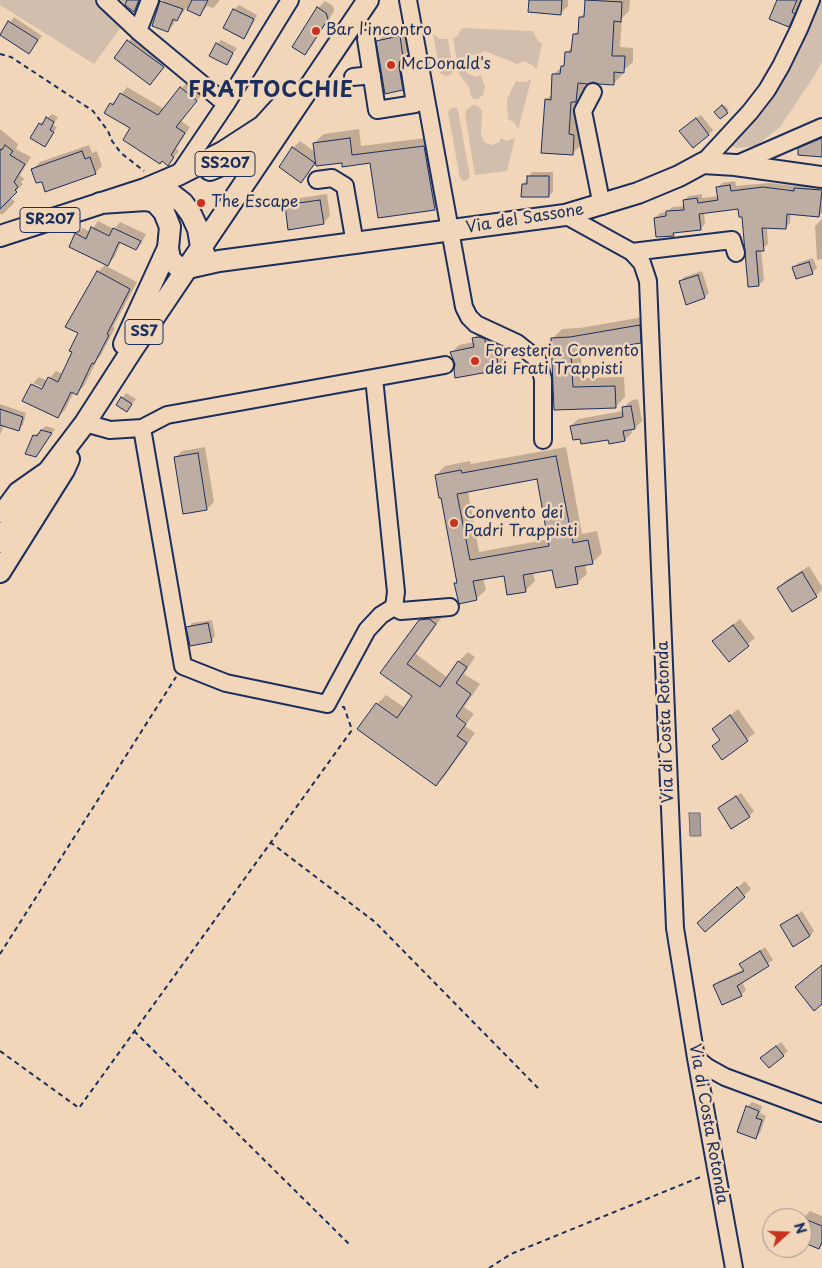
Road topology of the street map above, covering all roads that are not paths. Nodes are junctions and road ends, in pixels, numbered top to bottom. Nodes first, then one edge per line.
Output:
1 (105, 0) edge
2 (150, 0) edge
3 (290, 0) edge
4 (368, 0) edge
5 (408, 0) edge
6 (811, 0) edge
7 (138, 31) junction
8 (415, 36) junction
9 (366, 39) dead end
10 (333, 50) junction
11 (372, 75) junction
12 (353, 77) dead end
13 (594, 92) dead end
14 (226, 104) junction
15 (822, 127) edge
16 (269, 145) junction
17 (703, 163) junction
18 (735, 165) junction
19 (178, 175) junction
20 (822, 177) edge
21 (316, 180) dead end
22 (152, 186) junction
23 (100, 203) junction
24 (602, 206) junction
25 (565, 215) junction
26 (450, 230) junction
27 (0, 236) edge
28 (354, 244) junction
29 (201, 247) junction
30 (168, 248) junction
31 (632, 252) junction
32 (736, 253) dead end
33 (219, 261) junction
34 (188, 268) junction
35 (445, 365) dead end
36 (374, 378) junction
37 (102, 398) junction
38 (85, 423) junction
39 (142, 428) junction
40 (543, 440) dead end
41 (50, 468) junction
42 (0, 514) edge
43 (0, 542) edge
44 (0, 572) edge
45 (394, 607) junction
46 (450, 607) dead end
47 (696, 1058) junction
48 (822, 1113) edge
49 (734, 1268) edge

1 - 7 street
2 - 7 street
3 - 14 street
4 - 10 main road, SS7
5 - 8 street
6 - 17 street
7 - 14 street
8 - 11 street
8 - 26 street
9 - 11 street
10 - 16 main road, SS7
10 - 19 main road
11 - 12 street
13 - 24 street
14 - 19 street
15 - 18 street
16 - 19 main road, SS207
16 - 29 main road, SS7
17 - 18 main road
17 - 24 main road, Via del Sassone
18 - 20 main road
19 - 22 main road, SS207
21 - 28 street
22 - 23 main road, SS207
22 - 29 main road
23 - 27 main road, SR207
23 - 30 main road
24 - 25 main road, Via del Sassone
25 - 26 main road, Via del Sassone
25 - 31 street, Via di Costa Rotonda
26 - 28 main road, Via del Sassone
26 - 40 street
28 - 33 main road, Via del Sassone
29 - 33 main road
29 - 34 main road, SS7
30 - 34 main road
30 - 37 main road
31 - 32 street
31 - 47 street, Via di Costa Rotonda
33 - 34 main road, Via del Sassone
34 - 37 main road, SS7
35 - 36 street
36 - 39 street
36 - 45 street
37 - 38 main road, SS7
38 - 39 street
38 - 41 main road, SS7
38 - 44 main road, SS7
39 - 45 street
41 - 42 street
41 - 43 main road, SS7
45 - 46 street
47 - 48 street
47 - 49 street, Via di Costa Rotonda

